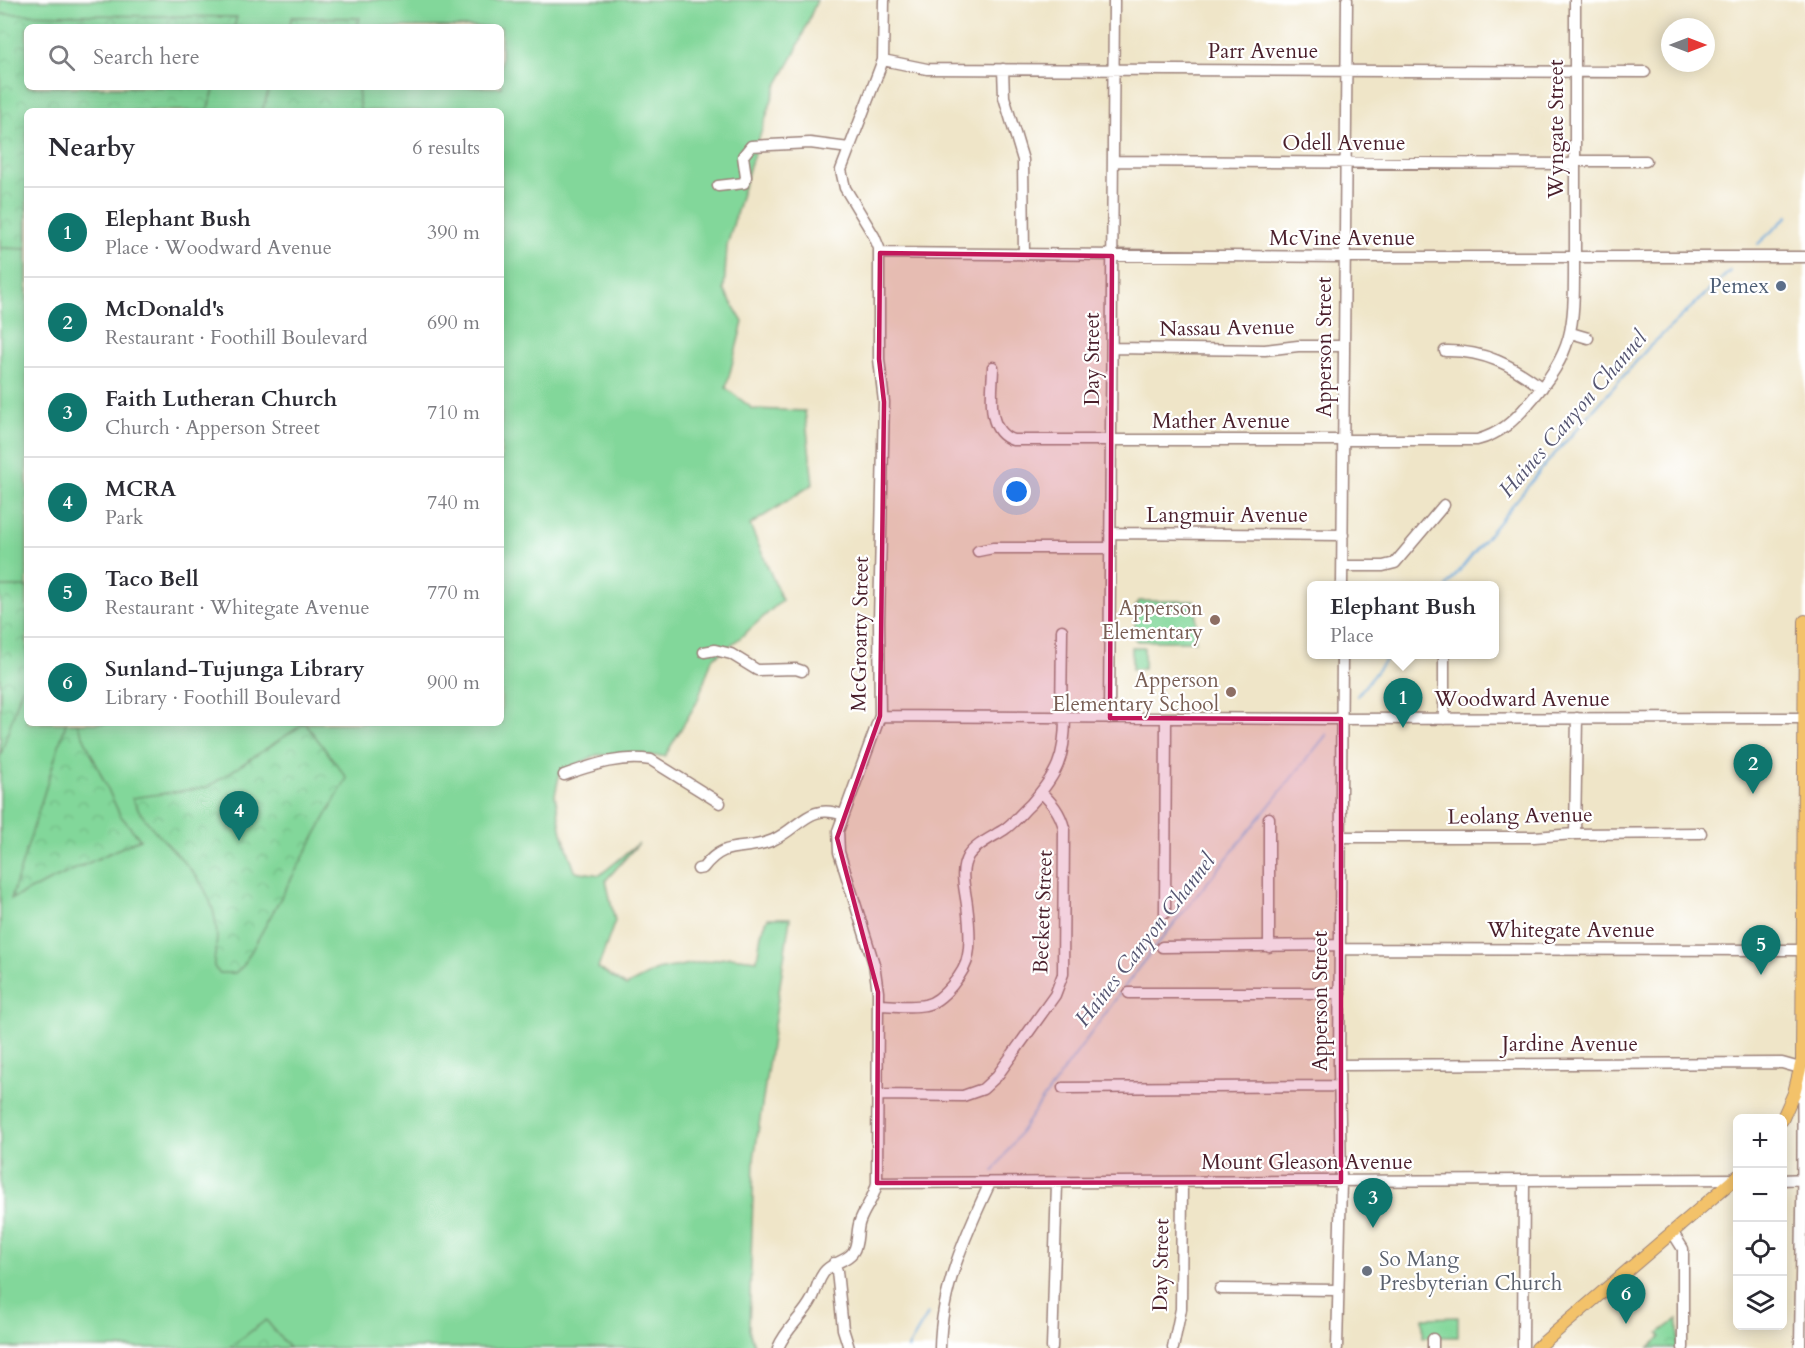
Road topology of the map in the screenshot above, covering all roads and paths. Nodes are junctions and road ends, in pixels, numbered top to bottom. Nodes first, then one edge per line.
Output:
1 (884, 0) edge
2 (1114, 0) edge
3 (1347, 0) edge
4 (1575, 0) edge
5 (883, 60) junction
6 (1003, 69) junction
7 (1114, 70) junction
8 (1346, 71) junction
9 (1575, 72) junction
10 (1645, 72) dead end
11 (849, 148) junction
12 (1113, 161) junction
13 (1646, 161) dead end
14 (1575, 162) junction
15 (1345, 163) junction
16 (718, 186) dead end
17 (879, 253) junction
18 (1024, 255) junction
19 (1112, 256) junction
20 (1344, 257) junction
21 (1574, 257) junction
22 (1805, 257) edge
23 (1571, 333) junction
24 (1588, 338) dead end
25 (1344, 346) junction
26 (1112, 348) junction
27 (1444, 351) dead end
28 (993, 367) dead end
29 (1542, 388) junction
30 (1111, 440) junction
31 (1343, 441) junction
32 (1444, 505) dead end
33 (1110, 533) junction
34 (1343, 535) junction
35 (1110, 548) junction
36 (978, 551) dead end
37 (1343, 566) junction
38 (1342, 581) edge
39 (1805, 621) edge
40 (1062, 630) dead end
41 (704, 652) dead end
42 (1342, 659) edge
43 (1444, 659) edge
44 (802, 671) dead end
45 (880, 716) junction
46 (1063, 718) junction
47 (1109, 718) junction
48 (1576, 718) junction
49 (1804, 718) edge
50 (1166, 719) junction
51 (1341, 719) junction
52 (1444, 719) junction
53 (564, 775) dead end
54 (1041, 792) junction
55 (720, 803) dead end
56 (843, 815) junction
57 (1269, 818) dead end
58 (1701, 833) dead end
59 (1804, 833) edge
60 (1575, 834) junction
61 (1340, 837) junction
62 (698, 869) dead end
63 (1804, 910) edge
64 (1165, 913) dead end
65 (1162, 947) dead end
66 (1269, 947) junction
67 (1340, 947) junction
68 (1803, 950) junction
69 (1129, 993) dead end
70 (1340, 993) junction
71 (879, 1005) junction
72 (1804, 1007) edge
73 (1801, 1064) junction
74 (1339, 1065) junction
75 (1339, 1086) junction
76 (1063, 1088) dead end
77 (878, 1095) junction
78 (1785, 1114) edge
79 (1805, 1119) edge
80 (1733, 1178) edge
81 (1803, 1179) edge
82 (1524, 1180) junction
83 (1787, 1180) edge
84 (1733, 1181) edge
85 (1182, 1182) junction
86 (1341, 1182) junction
87 (877, 1183) junction
88 (1057, 1183) junction
89 (990, 1184) junction
90 (1673, 1233) junction
91 (834, 1263) junction
92 (1803, 1283) edge
93 (1220, 1289) dead end
94 (1338, 1290) junction
95 (778, 1348) edge
96 (849, 1348) edge
97 (940, 1348) edge
98 (1052, 1348) edge
99 (1173, 1348) edge
100 (1337, 1348) edge
101 (1523, 1348) edge
102 (1537, 1348) edge
103 (1683, 1348) edge
104 (1800, 1348) edge

1 - 5 street, McGroarty Street
2 - 7 street, Day Street
3 - 8 street, Apperson Street
4 - 9 street, Wyngate Street
5 - 6 street, Parr Avenue
5 - 11 street, McGroarty Street
6 - 7 street, Parr Avenue
6 - 18 street
7 - 8 street, Parr Avenue
7 - 12 street, Day Street
8 - 9 street, Parr Avenue
8 - 15 street, Apperson Street
9 - 10 street, Parr Avenue
9 - 14 street, Wyngate Street
11 - 16 street
11 - 17 street, McGroarty Street
12 - 15 street, Odell Avenue
12 - 19 street, Day Street
13 - 14 street, Odell Avenue
14 - 15 street, Odell Avenue
14 - 21 street, Wyngate Street
15 - 20 street, Apperson Street
17 - 18 street, McVine Avenue
17 - 45 street, McGroarty Street
18 - 19 street, McVine Avenue
19 - 20 street, McVine Avenue
19 - 26 street, Day Street
20 - 21 street, McVine Avenue
20 - 25 street, Apperson Street
21 - 22 street, McVine Avenue
21 - 23 street, Mather Avenue
23 - 24 street
23 - 29 street, Mather Avenue
25 - 26 street, Nassau Avenue
25 - 31 street, Apperson Street
26 - 30 street, Day Street
27 - 29 street
28 - 30 street, Mather Avenue
29 - 31 street, Mather Avenue
30 - 31 street, Mather Avenue
30 - 33 street, Day Street
31 - 34 street, Apperson Street
32 - 37 street
33 - 34 street, Langmuir Avenue
33 - 35 street, Day Street
34 - 37 street, Apperson Street
35 - 36 street
35 - 47 street, Day Street
37 - 38 street, Apperson Street
39 - 49 main road
40 - 46 street
41 - 44 street
42 - 51 street, Apperson Street
43 - 52 street
45 - 46 street, Woodward Avenue
45 - 56 street, McGroarty Street
46 - 47 street, Woodward Avenue
46 - 54 street
47 - 50 street, Woodward Avenue
48 - 49 street, Woodward Avenue
48 - 52 street, Woodward Avenue
48 - 60 street
49 - 59 main road
50 - 51 street, Woodward Avenue
50 - 64 street
51 - 52 street, Woodward Avenue
51 - 61 street, Apperson Street
53 - 55 street
54 - 71 street
54 - 77 street, Beckett Street
56 - 62 street
56 - 71 street, McGroarty Street
57 - 66 street
58 - 60 street, Leolang Avenue
59 - 63 main road
60 - 61 street, Leolang Avenue
61 - 67 street, Apperson Street
63 - 68 main road
65 - 66 street, Whitegate Avenue
66 - 67 street, Whitegate Avenue
67 - 68 street, Whitegate Avenue
67 - 70 street, Apperson Street
68 - 72 main road
69 - 70 street
70 - 74 street, Apperson Street
71 - 77 street, McGroarty Street
72 - 73 main road
73 - 74 street, Jardine Avenue
73 - 78 main road
73 - 79 street
74 - 75 street, Apperson Street
75 - 76 street
75 - 86 street, Apperson Street
77 - 87 street, McGroarty Street
79 - 81 street
80 - 82 street, Mount Gleason Avenue
81 - 83 street
81 - 92 street
82 - 86 street, Mount Gleason Avenue
82 - 101 street
84 - 90 main road
85 - 86 street, Mount Gleason Avenue
85 - 88 street, Mount Gleason Avenue
85 - 99 street, Day Street
86 - 94 street, Apperson Street
87 - 89 street, Mount Gleason Avenue
87 - 91 street, McGroarty Street
88 - 89 street, Mount Gleason Avenue
88 - 98 street
89 - 97 street
90 - 102 main road
90 - 103 street
91 - 95 street, McGroarty Street
91 - 96 street
92 - 104 street
93 - 94 street
94 - 100 street, Apperson Street

